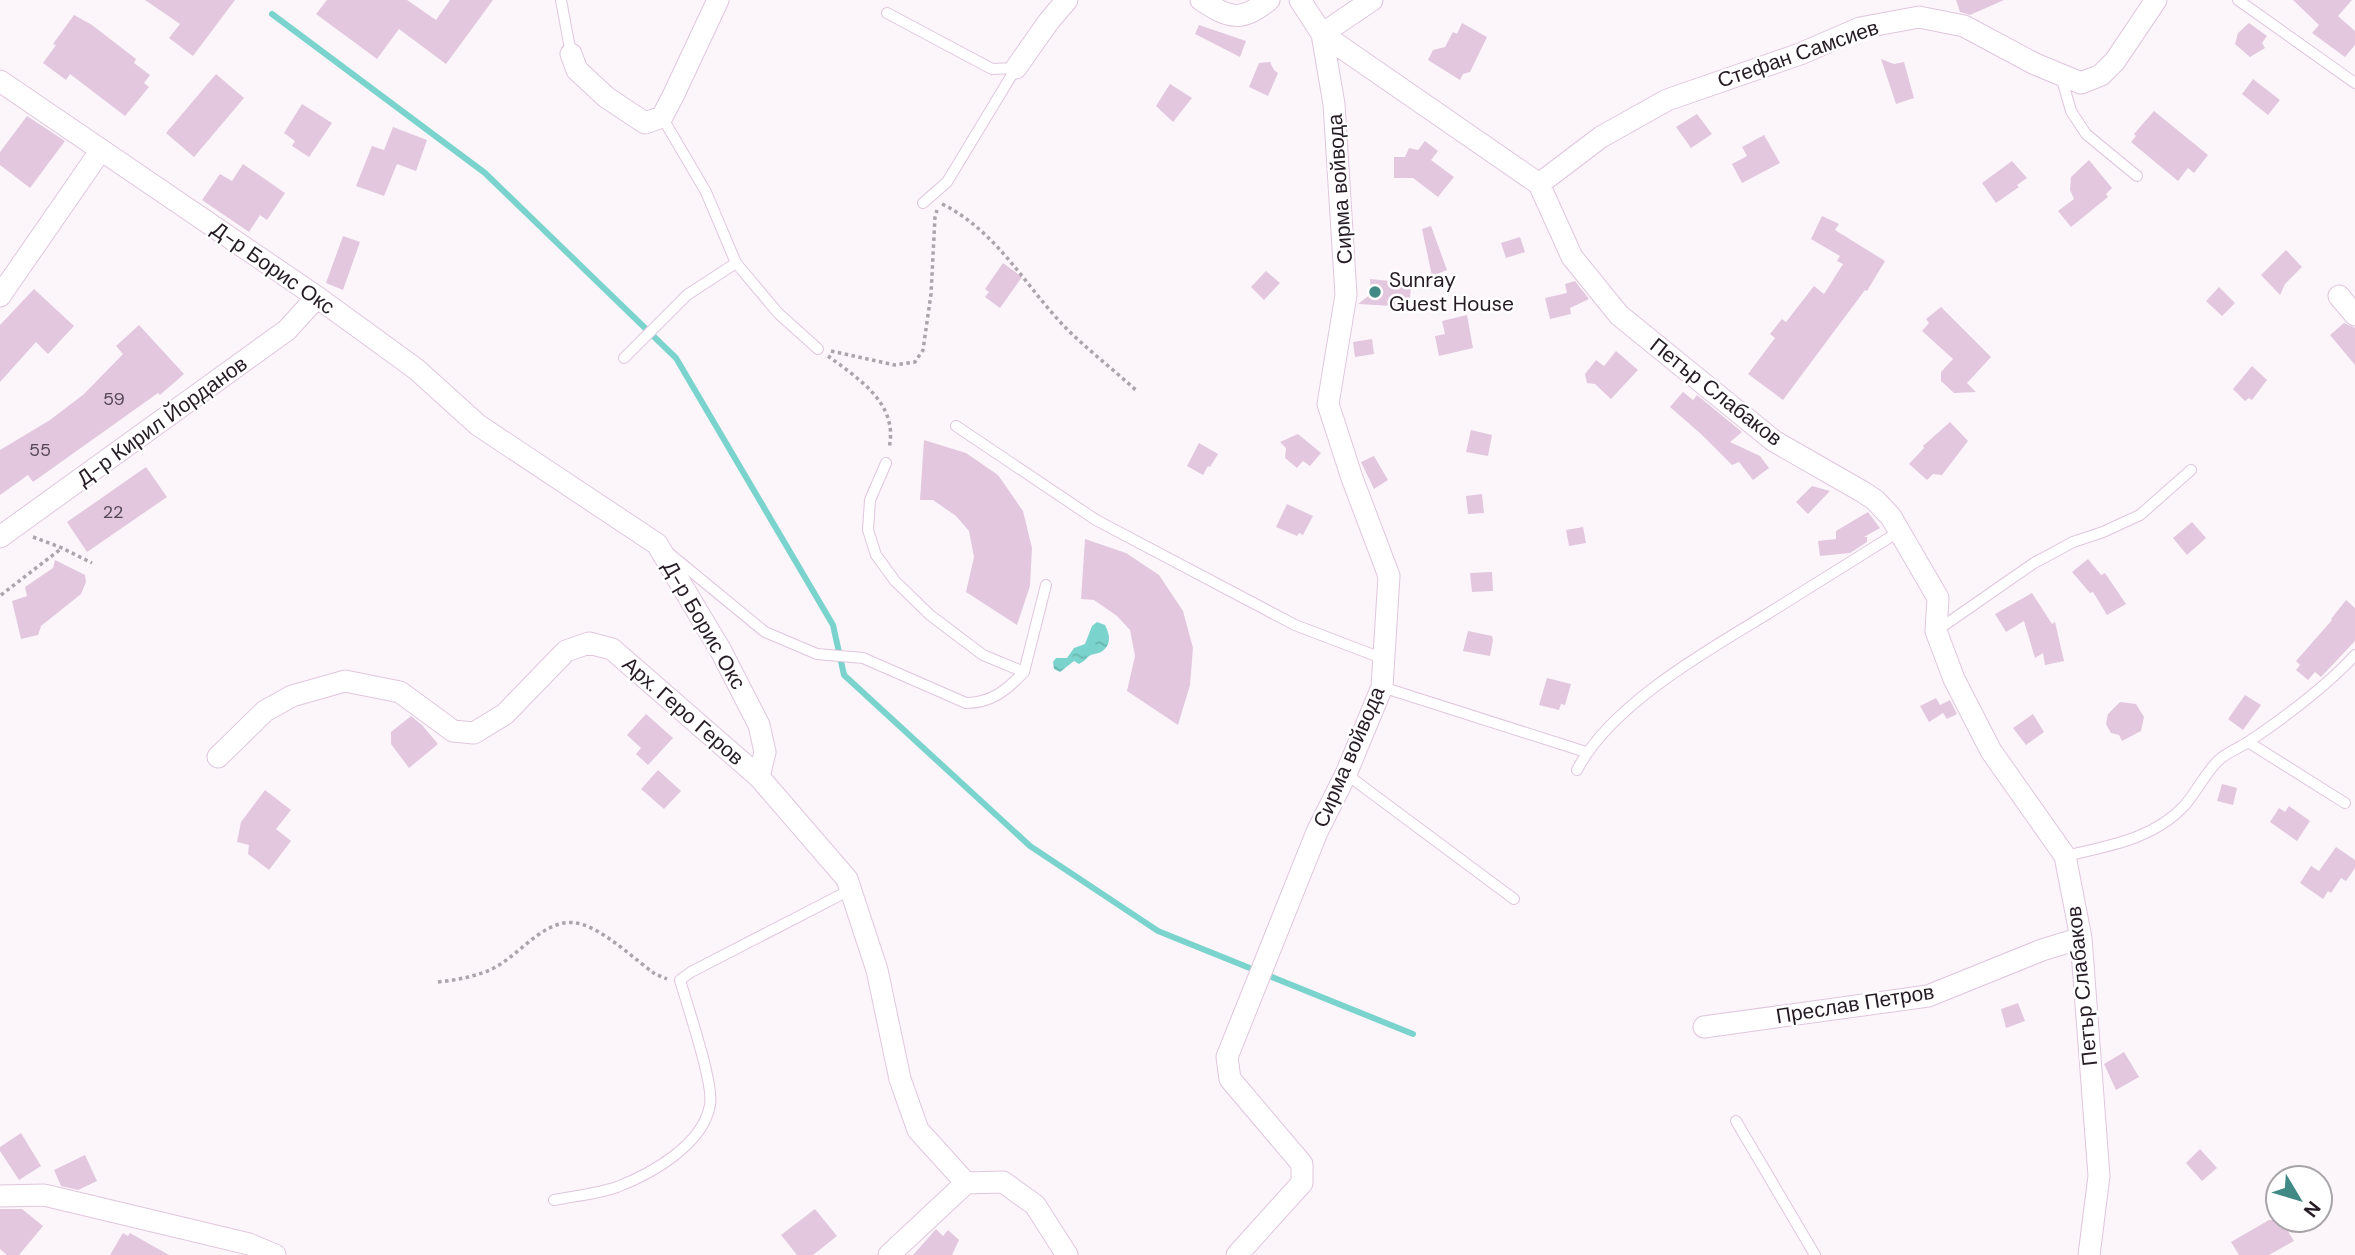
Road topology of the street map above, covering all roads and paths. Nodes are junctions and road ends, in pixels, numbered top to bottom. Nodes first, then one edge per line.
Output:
1 (561, 0) edge
2 (718, 0) edge
3 (1067, 0) edge
4 (1201, 0) edge
5 (1269, 0) edge
6 (1300, 0) edge
7 (1372, 0) edge
8 (2155, 0) edge
9 (2238, 0) edge
10 (887, 13) dead end
11 (1322, 34) junction
12 (571, 54) joint
13 (1016, 68) junction
14 (2060, 76) junction
15 (0, 81) edge
16 (2355, 83) edge
17 (662, 117) junction
18 (102, 150) junction
19 (2137, 176) dead end
20 (1539, 184) junction
21 (923, 203) dead end
22 (736, 263) junction
23 (0, 296) edge
24 (2339, 296) dead end
25 (317, 297) junction
26 (2355, 315) edge
27 (818, 349) junction
28 (624, 358) dead end
29 (1138, 392) dead end
30 (956, 426) dead end
31 (886, 463) joint
32 (2192, 470) dead end
33 (1900, 531) junction
34 (28, 535) dead end
35 (0, 537) edge
36 (657, 544) junction
37 (62, 548) junction
38 (92, 563) dead end
39 (1046, 585) dead end
40 (1, 595) edge
41 (1936, 631) junction
42 (2355, 654) edge
43 (1384, 659) junction
44 (1024, 672) junction
45 (1382, 687) junction
46 (2248, 742) junction
47 (1586, 752) junction
48 (218, 757) dead end
49 (1577, 770) dead end
50 (1346, 774) junction
51 (759, 777) junction
52 (2345, 803) dead end
53 (2065, 856) junction
54 (850, 890) junction
55 (1514, 899) dead end
56 (2081, 938) junction
57 (680, 980) junction
58 (438, 982) dead end
59 (1704, 1027) dead end
60 (1736, 1121) dead end
61 (966, 1183) junction
62 (0, 1196) edge
63 (554, 1200) dead end
64 (275, 1255) edge
65 (888, 1255) edge
66 (1067, 1255) edge
67 (1237, 1255) edge
68 (1815, 1255) edge
69 (2089, 1255) edge

1 - 12 lane
2 - 17 street
3 - 13 street
4 - 5 street
6 - 11 street, Сирма войвода
7 - 11 street
8 - 14 street, Стефан Самсиев
9 - 16 lane
10 - 13 lane
11 - 20 street
11 - 43 street, Сирма войвода
12 - 17 street
13 - 21 lane
14 - 19 lane
14 - 20 street, Стефан Самсиев
15 - 18 street, Д-р Борис Окс
17 - 22 lane
18 - 23 street
18 - 25 street, Д-р Борис Окс
20 - 33 street, Петър Слабаков
22 - 27 lane
22 - 28 lane
24 - 26 street
25 - 35 street, Д-р Кирил Йорданов
25 - 36 street, Д-р Борис Окс
27 - 29 path
27 - 31 path
30 - 43 lane
31 - 44 lane
32 - 41 lane
33 - 41 street, Петър Слабаков
33 - 47 lane
34 - 37 path
36 - 44 lane
36 - 51 street, Д-р Борис Окс
37 - 38 path
37 - 40 path
39 - 44 lane
41 - 53 street, Петър Слабаков
42 - 46 lane
43 - 45 street, Сирма войвода
45 - 47 lane
45 - 50 street, Сирма войвода
46 - 52 lane
46 - 53 lane
47 - 49 lane
48 - 51 street, Арх. Геро Геров
50 - 55 lane
50 - 67 street, Сирма войвода
51 - 54 street
53 - 56 street, Петър Слабаков
54 - 57 lane
54 - 61 street
56 - 59 street, Преслав Петров
56 - 69 street, Петър Слабаков
57 - 58 path
57 - 63 lane
60 - 68 lane
61 - 65 street
61 - 66 street
62 - 64 street

